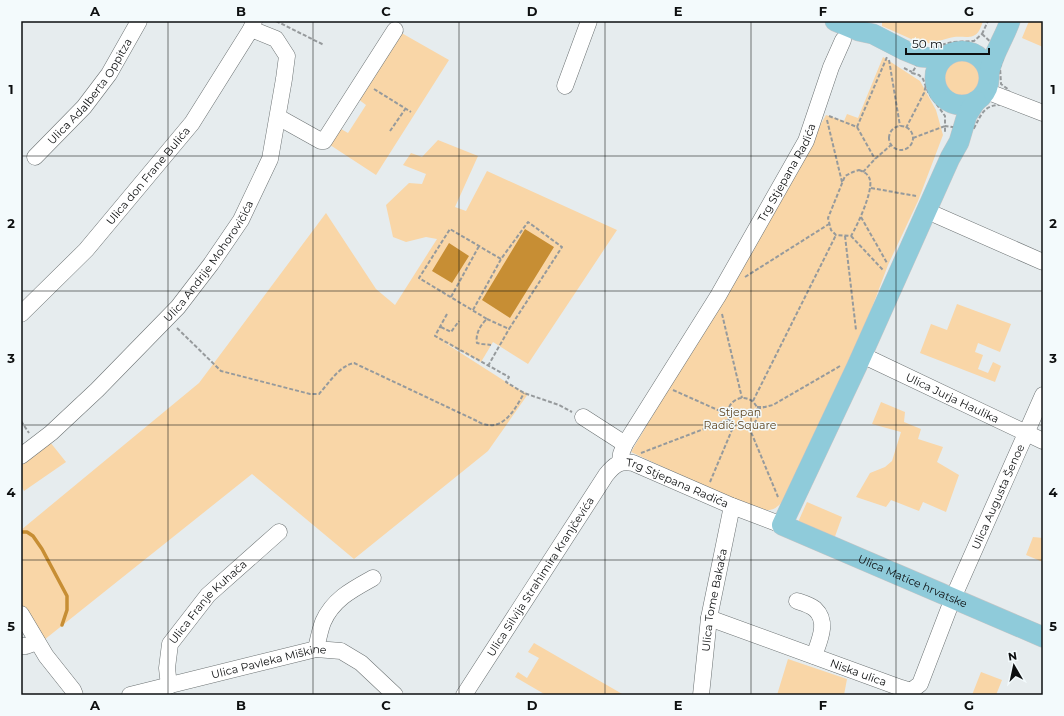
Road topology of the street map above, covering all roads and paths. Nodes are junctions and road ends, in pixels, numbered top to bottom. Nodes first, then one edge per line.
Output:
1 (139, 21) edge
2 (276, 21) edge
3 (589, 21) edge
4 (834, 21) edge
5 (988, 21) edge
6 (1009, 21) edge
7 (252, 25) edge
8 (395, 30) dead end
9 (855, 31) edge
10 (990, 42) junction
11 (324, 44) dead end
12 (968, 51) junction
13 (946, 56) junction
14 (919, 61) junction
15 (930, 84) junction
16 (370, 86) dead end
17 (565, 86) dead end
18 (984, 89) junction
19 (1006, 99) junction
20 (947, 101) junction
21 (406, 108) junction
22 (411, 112) dead end
23 (1043, 113) edge
24 (278, 117) junction
25 (900, 126) junction
26 (857, 127) junction
27 (954, 127) junction
28 (906, 128) junction
29 (390, 131) dead end
30 (913, 138) junction
31 (891, 145) junction
32 (35, 157) dead end
33 (875, 159) junction
34 (863, 172) junction
35 (842, 183) junction
36 (927, 212) junction
37 (861, 217) junction
38 (829, 224) junction
39 (836, 235) junction
40 (845, 236) junction
41 (851, 236) junction
42 (479, 246) junction
43 (501, 259) junction
44 (1043, 262) edge
45 (888, 265) dead end
46 (883, 270) dead end
47 (739, 280) dead end
48 (718, 296) junction
49 (451, 297) junction
50 (473, 310) junction
51 (21, 314) edge
52 (447, 314) dead end
53 (167, 319) junction
54 (487, 319) junction
55 (459, 321) dead end
56 (441, 327) junction
57 (509, 330) junction
58 (491, 345) dead end
59 (861, 356) junction
60 (488, 366) junction
61 (663, 385) junction
62 (524, 393) junction
63 (1043, 395) edge
64 (742, 398) junction
65 (753, 401) junction
66 (757, 408) junction
67 (729, 415) junction
68 (583, 417) joint
69 (730, 419) junction
70 (734, 424) junction
71 (749, 427) junction
72 (1026, 433) junction
73 (1043, 441) edge
74 (625, 444) junction
75 (21, 456) edge
76 (627, 462) junction
77 (705, 494) junction
78 (732, 506) junction
79 (785, 519) junction
80 (279, 532) dead end
81 (373, 578) dead end
82 (952, 598) junction
83 (797, 601) dead end
84 (21, 614) edge
85 (709, 618) junction
86 (1043, 637) edge
87 (37, 642) junction
88 (21, 646) edge
89 (316, 649) junction
90 (814, 656) junction
91 (169, 686) junction
92 (75, 695) edge
93 (130, 695) edge
94 (395, 695) edge
95 (464, 695) edge
96 (701, 695) edge

1 - 32 street, Ulica Adalberta Oppitza
2 - 11 path
3 - 17 street
4 - 9 main road
5 - 10 path
6 - 10 main road
7 - 24 street, Ulica Andrije Mohorovičića
7 - 51 street, Ulica don Frane Bulića
8 - 24 street
9 - 14 main road
9 - 48 street, Trg Stjepana Radića
10 - 12 main road
10 - 14 path
10 - 18 main road
10 - 19 path
12 - 13 main road
12 - 18 main road
13 - 14 main road
13 - 15 main road
14 - 15 main road
14 - 15 path
15 - 20 main road
15 - 27 path
15 - 28 path
16 - 21 path
18 - 19 street
18 - 20 main road
18 - 27 main road
19 - 23 street
19 - 27 path
20 - 27 main road
21 - 22 path
21 - 29 path
24 - 53 street, Ulica Andrije Mohorovičića
25 - 26 path
25 - 28 path
25 - 31 path
26 - 33 path
26 - 35 path
27 - 30 path
27 - 36 main road
28 - 30 path
30 - 31 path
31 - 33 path
33 - 34 path
34 - 35 path
34 - 37 path
35 - 38 path
36 - 44 street
36 - 59 main road
37 - 41 path
37 - 45 path
38 - 39 path
38 - 47 path
39 - 40 path
39 - 65 path
40 - 41 path
40 - 59 path
41 - 46 path
42 - 43 path
42 - 49 path
42 - 49 path
43 - 50 path
43 - 57 path
48 - 61 street, Trg Stjepana Radića
48 - 64 path
49 - 50 path
50 - 54 path
52 - 56 path
53 - 62 path
53 - 75 street, Ulica Andrije Mohorovičića
54 - 57 path
54 - 58 path
55 - 56 path
56 - 60 path
57 - 60 path
59 - 66 path
59 - 72 street, Ulica Jurja Haulika
59 - 79 main road
60 - 62 path
61 - 67 path
61 - 74 street, Trg Stjepana Radića
62 - 68 path
63 - 72 street, Ulica Augusta Šenoe
64 - 65 path
64 - 67 path
65 - 66 path
66 - 71 path
67 - 69 path
68 - 74 street
69 - 70 path
69 - 76 path
70 - 71 path
70 - 77 path
71 - 79 path
72 - 73 street, Ulica Jurja Haulika
72 - 82 street, Ulica Augusta Šenoe
74 - 76 street, Trg Stjepana Radića
76 - 77 street, Trg Stjepana Radića
76 - 95 street, Ulica Silvija Strahimira Kranjčevića
77 - 78 street, Trg Stjepana Radića
78 - 79 street, Trg Stjepana Radića
78 - 85 street, Ulica Tome Bakača
79 - 82 main road, Ulica Matice hrvatske
80 - 91 street, Ulica Franje Kuhača
81 - 89 street
82 - 86 main road, Ulica Matice hrvatske
82 - 90 street, Niska ulica
83 - 90 street
84 - 87 street
85 - 90 street, Niska ulica
85 - 96 street, Ulica Tome Bakača
87 - 88 street
87 - 92 street
89 - 91 street, Ulica Pavleka Miškine
89 - 94 street, Ulica Pavleka Miškine
91 - 93 street, Ulica Pavleka Miškine

